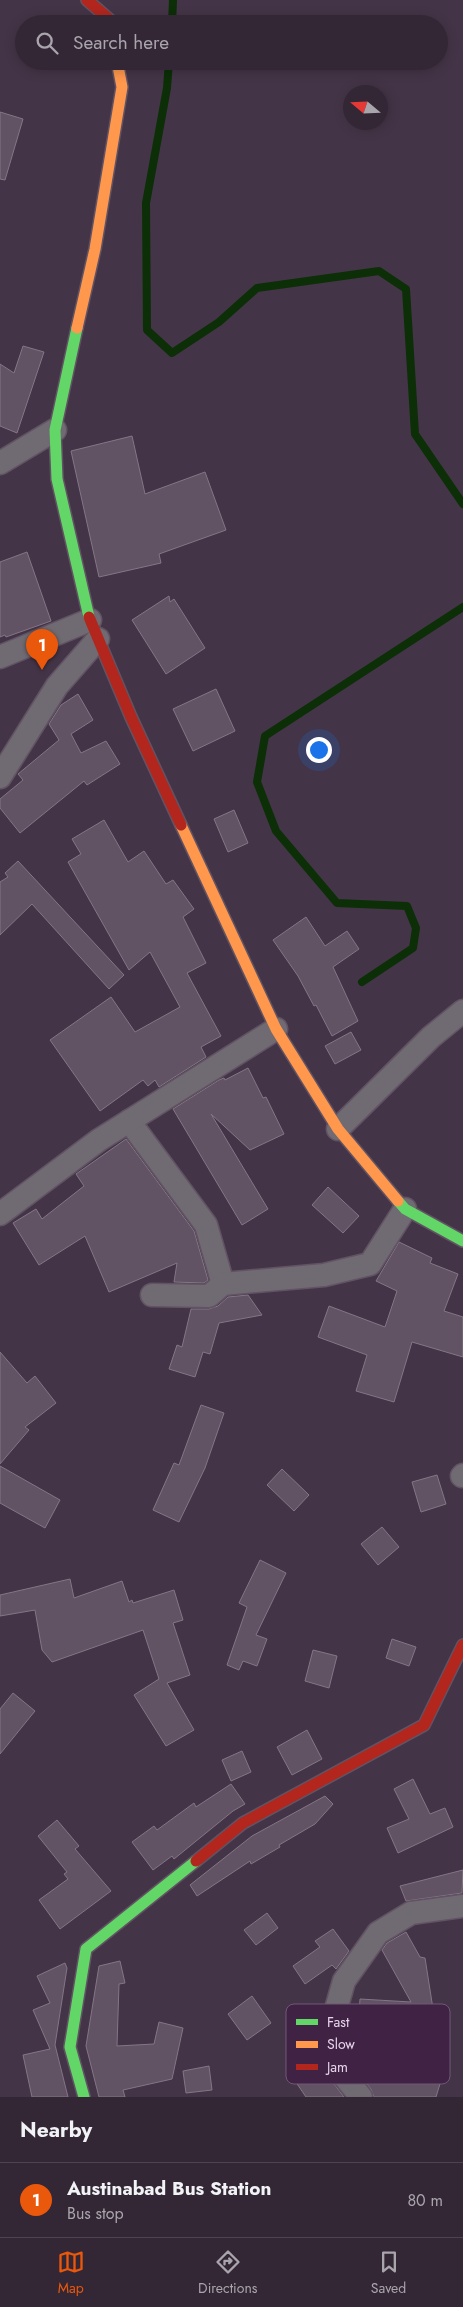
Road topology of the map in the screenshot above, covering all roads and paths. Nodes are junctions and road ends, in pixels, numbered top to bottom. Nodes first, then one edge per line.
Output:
1 (87, 0) edge
2 (104, 15) edge
3 (119, 70) edge
4 (55, 430) junction
5 (0, 462) edge
6 (94, 630) junction
7 (0, 657) edge
8 (0, 777) edge
9 (463, 1011) edge
10 (276, 1029) junction
11 (129, 1121) junction
12 (338, 1129) junction
13 (405, 1209) junction
14 (0, 1214) edge
15 (463, 1241) edge
16 (223, 1284) junction
17 (152, 1295) dead end
18 (463, 1645) edge
19 (463, 1906) edge
20 (337, 2004) edge
21 (350, 2084) edge
22 (84, 2097) edge
23 (361, 2097) edge

1 - 2 main road
3 - 4 main road
4 - 5 street
4 - 6 main road
6 - 7 street
6 - 8 street
6 - 10 main road
9 - 12 street
10 - 11 street
10 - 12 main road
11 - 14 street
11 - 16 street
12 - 13 main road
13 - 15 main road
13 - 16 street
16 - 17 street
18 - 22 main road
19 - 20 street
21 - 23 street

